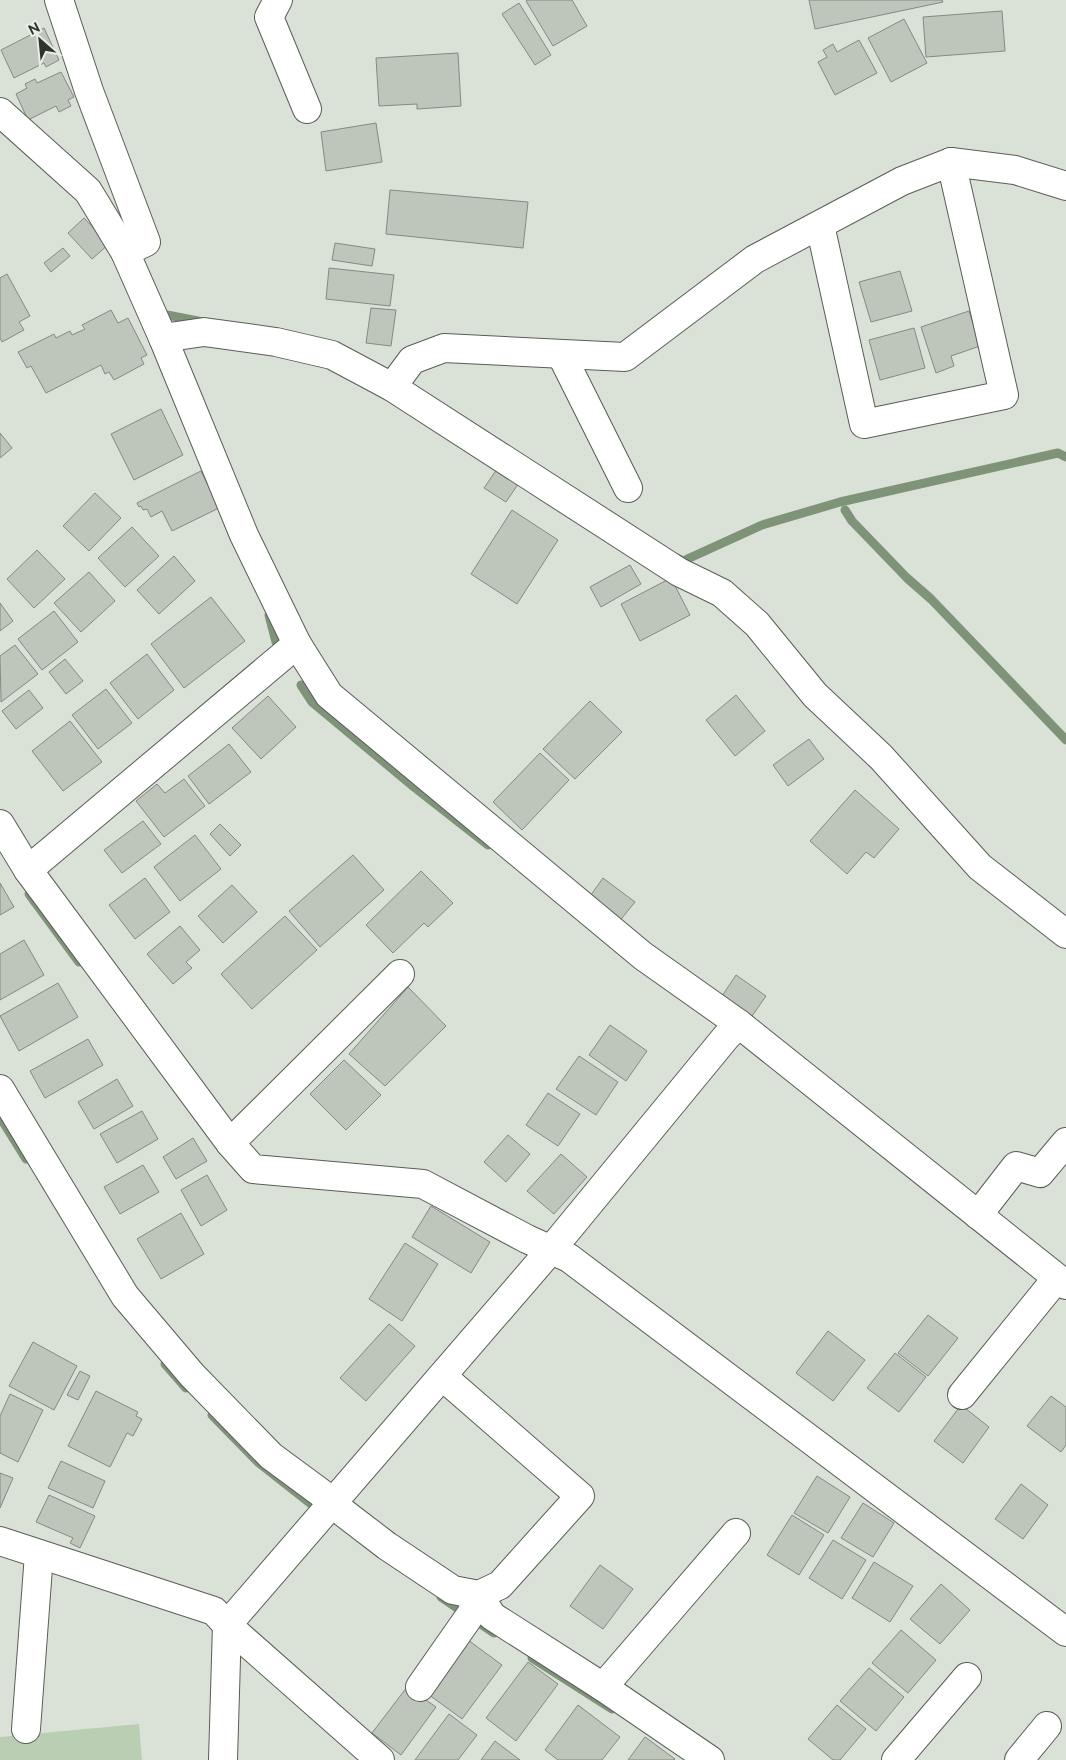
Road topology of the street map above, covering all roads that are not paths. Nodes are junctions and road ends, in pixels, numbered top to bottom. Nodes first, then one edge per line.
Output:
1 (59, 0) edge
2 (278, 0) edge
3 (307, 109) dead end
4 (0, 112) edge
5 (951, 162) junction
6 (1066, 186) edge
7 (820, 224) junction
8 (125, 252) junction
9 (163, 338) junction
10 (561, 354) junction
11 (392, 387) junction
12 (628, 488) dead end
13 (297, 644) junction
14 (0, 824) edge
15 (28, 870) junction
16 (1066, 934) edge
17 (400, 974) dead end
18 (733, 1030) junction
19 (0, 1089) edge
20 (1066, 1142) edge
21 (230, 1143) junction
22 (978, 1215) junction
23 (555, 1244) junction
24 (1055, 1284) edge
25 (442, 1376) junction
26 (962, 1395) dead end
27 (327, 1508) junction
28 (736, 1533) dead end
29 (0, 1541) edge
30 (38, 1554) junction
31 (472, 1610) junction
32 (227, 1625) junction
33 (1066, 1632) edge
34 (967, 1677) dead end
35 (420, 1687) dead end
36 (604, 1688) junction
37 (1047, 1726) dead end
38 (26, 1729) dead end
39 (223, 1760) edge
40 (380, 1760) edge
41 (710, 1760) edge
42 (896, 1760) edge
43 (1019, 1760) edge

1 - 8 street
2 - 3 street
4 - 8 street
5 - 6 street
5 - 7 street
5 - 7 street
7 - 10 street
8 - 9 street
9 - 11 street
9 - 13 street
10 - 11 street
10 - 12 street
11 - 16 street
13 - 15 street
13 - 18 street
14 - 15 street
15 - 21 street
17 - 21 street
18 - 22 street
18 - 23 street
19 - 27 street
20 - 22 street
21 - 23 street
22 - 24 street
23 - 25 street
23 - 33 street
24 - 26 street
25 - 27 street
25 - 31 street
27 - 31 street
27 - 32 street
28 - 36 street
29 - 30 street
30 - 32 street
30 - 38 street
31 - 35 street
31 - 36 street
32 - 39 street
32 - 40 street
34 - 42 street
36 - 41 street
37 - 43 street

